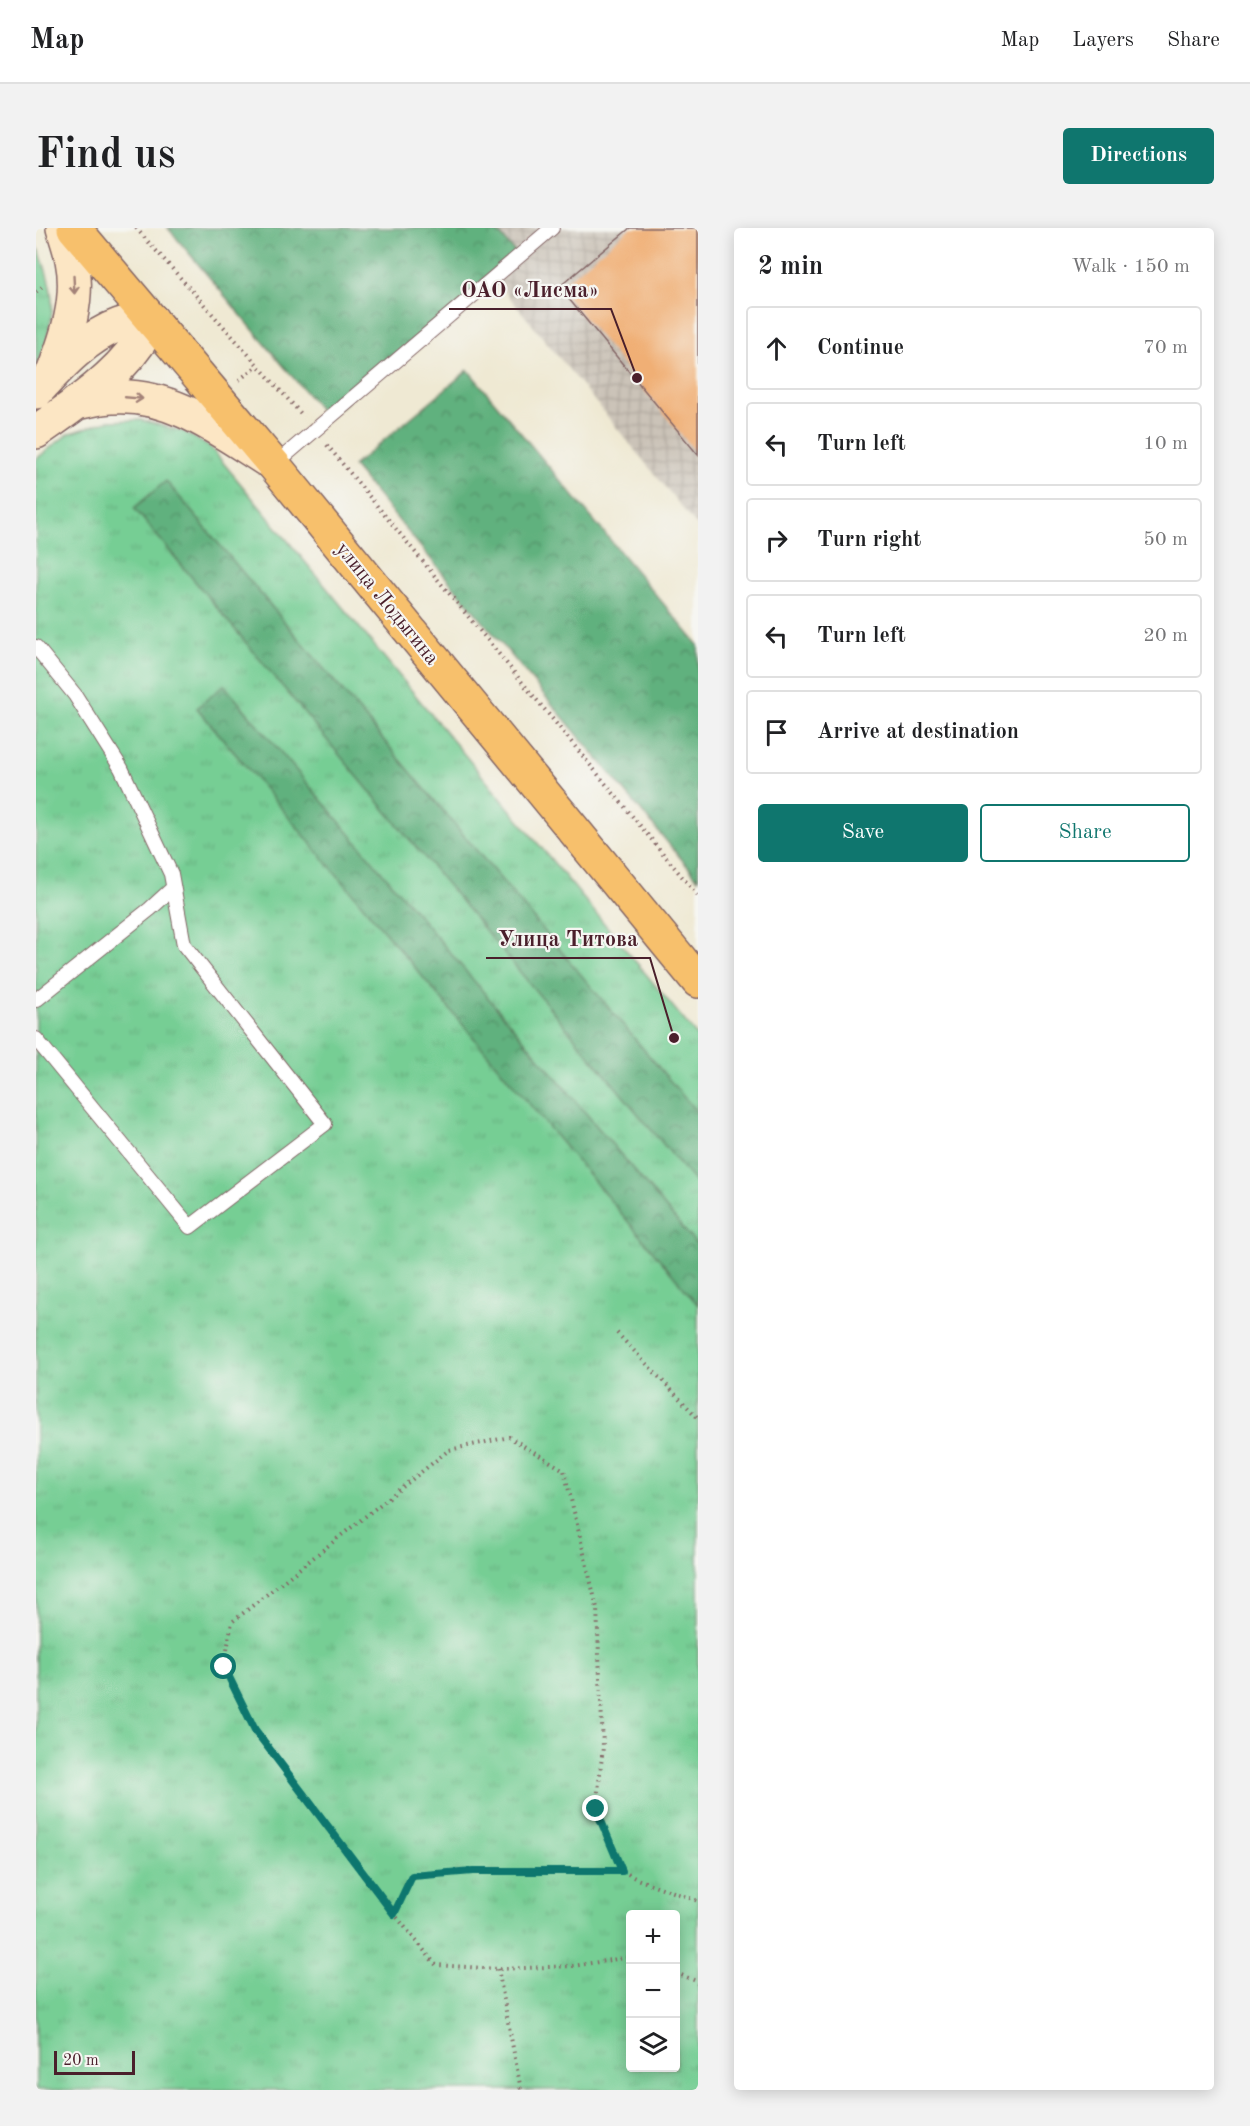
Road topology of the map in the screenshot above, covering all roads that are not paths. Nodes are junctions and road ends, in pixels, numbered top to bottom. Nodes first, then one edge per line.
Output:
1 (63, 228) edge
2 (74, 228) edge
3 (552, 228) edge
4 (152, 320) junction
5 (45, 383) edge
6 (76, 403) junction
7 (36, 432) edge
8 (274, 465) junction
9 (36, 647) edge
10 (174, 888) junction
11 (698, 981) edge
12 (36, 1000) edge
13 (36, 1039) edge

1 -> 5 main road
2 - 4 main road, улица Лодыгина
3 - 8 lane
4 - 5 main road
4 - 6 main road
4 - 8 main road, улица Лодыгина
6 - 7 main road
6 -> 8 main road
8 - 11 main road, улица Лодыгина
9 - 10 lane
10 - 12 lane
10 - 13 lane

